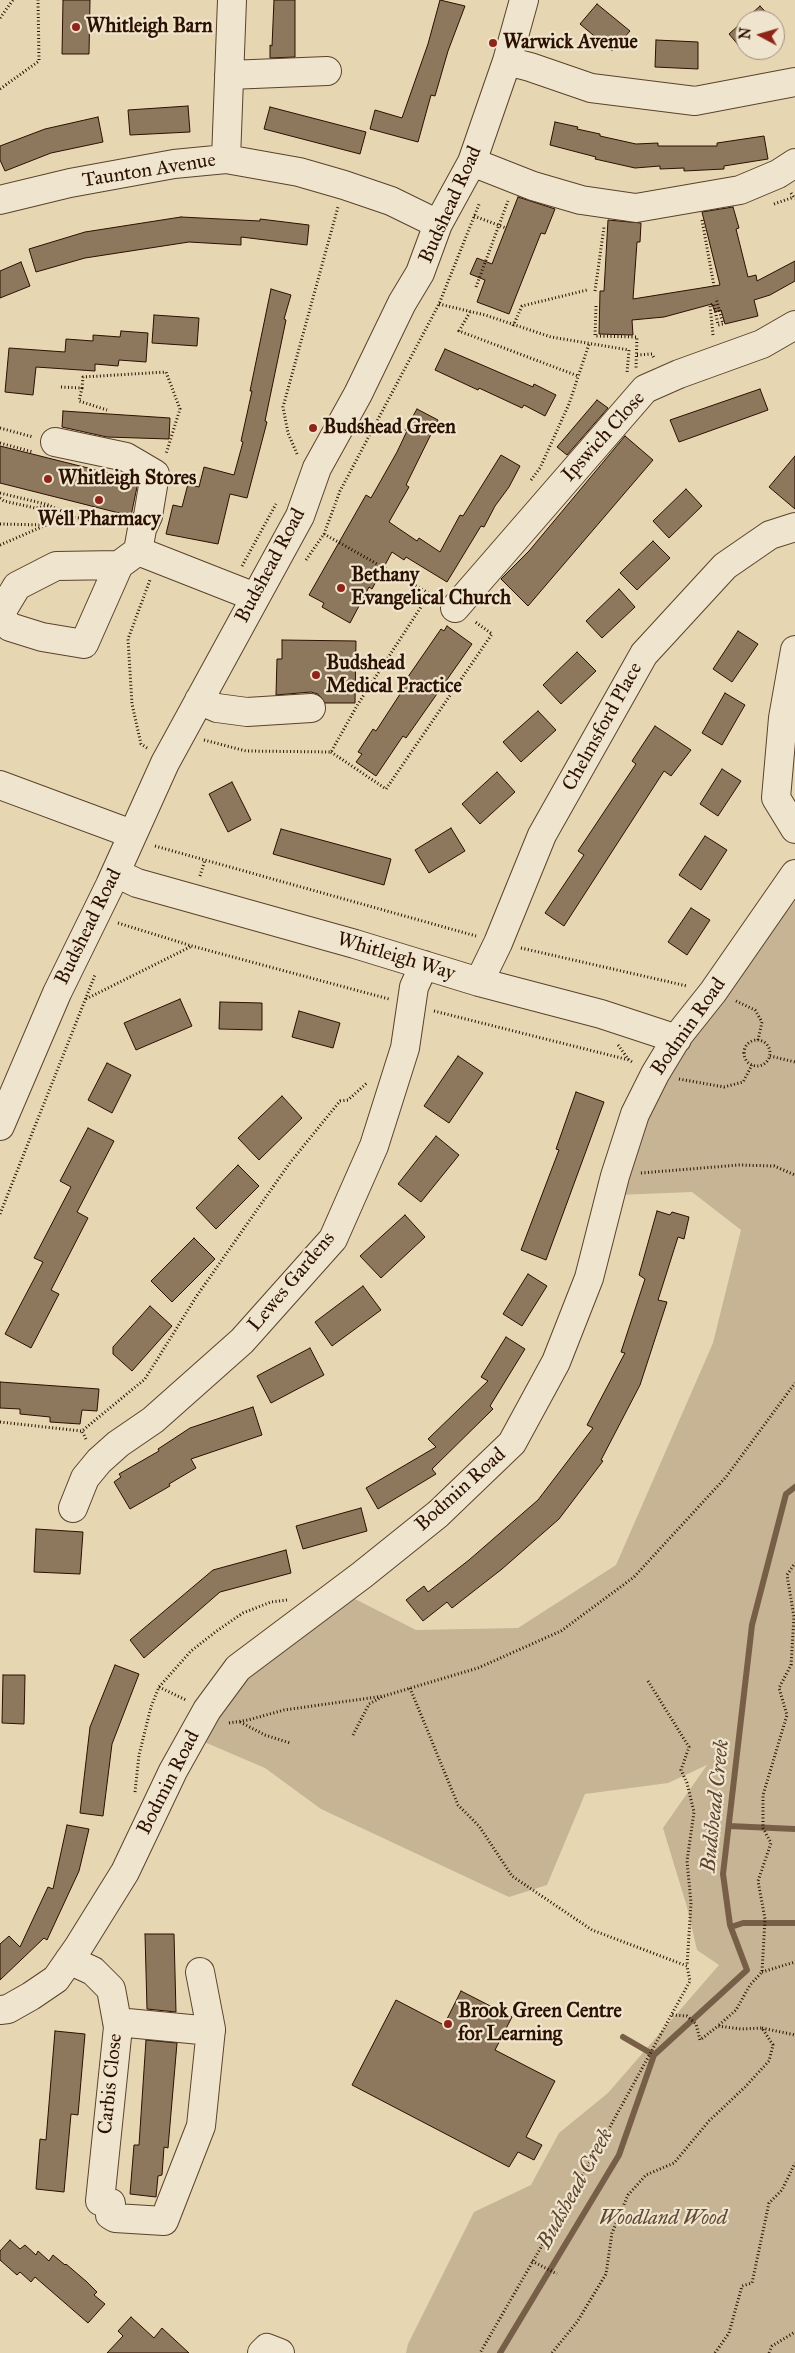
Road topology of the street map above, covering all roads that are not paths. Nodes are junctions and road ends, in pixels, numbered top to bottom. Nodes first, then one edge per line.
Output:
1 (232, 0) edge
2 (524, 0) edge
3 (507, 61) junction
4 (327, 71) dead end
5 (229, 76) junction
6 (795, 82) edge
7 (226, 159) junction
8 (795, 163) edge
9 (483, 166) junction
10 (0, 200) edge
11 (438, 224) junction
12 (795, 325) edge
13 (55, 442) road end
14 (795, 527) edge
15 (244, 592) junction
16 (447, 604) road end
17 (795, 650) edge
18 (199, 700) junction
19 (311, 708) dead end
20 (0, 785) edge
21 (795, 829) edge
22 (143, 840) junction
23 (116, 873) junction
24 (795, 874) edge
25 (424, 965) junction
26 (479, 982) junction
27 (677, 1039) junction
28 (0, 1126) edge
29 (73, 1508) dead end
30 (69, 1960) junction
31 (200, 1972) dead end
32 (0, 2010) edge
33 (117, 2022) junction
34 (211, 2031) junction
35 (262, 2353) edge
36 (280, 2353) edge

1 - 5 street
2 - 3 street, Budshead Road
3 - 6 street
3 - 9 street, Budshead Road
4 - 5 street
5 - 7 street
7 - 10 street, Taunton Avenue
7 - 11 street, Taunton Avenue
8 - 9 street
9 - 11 street, Budshead Road
11 - 15 street, Budshead Road
12 - 16 street, Ipswich Close
13 - 15 street
14 - 26 street, Chelmsford Place
15 - 18 street, Budshead Road
17 - 21 street
18 - 19 street
18 - 22 street, Budshead Road
20 - 22 street
22 - 23 street, Budshead Road
23 - 25 street, Whitleigh Way
23 - 28 street, Budshead Road
24 - 27 street, Bodmin Road
25 - 26 street, Whitleigh Way
25 - 29 street, Lewes Gardens
26 - 27 street, Whitleigh Way
27 - 30 street, Bodmin Road
30 - 32 street, Bodmin Road
30 - 33 street, Carbis Close
31 - 34 street
33 - 34 street
33 - 34 street, Carbis Close
35 - 36 street

